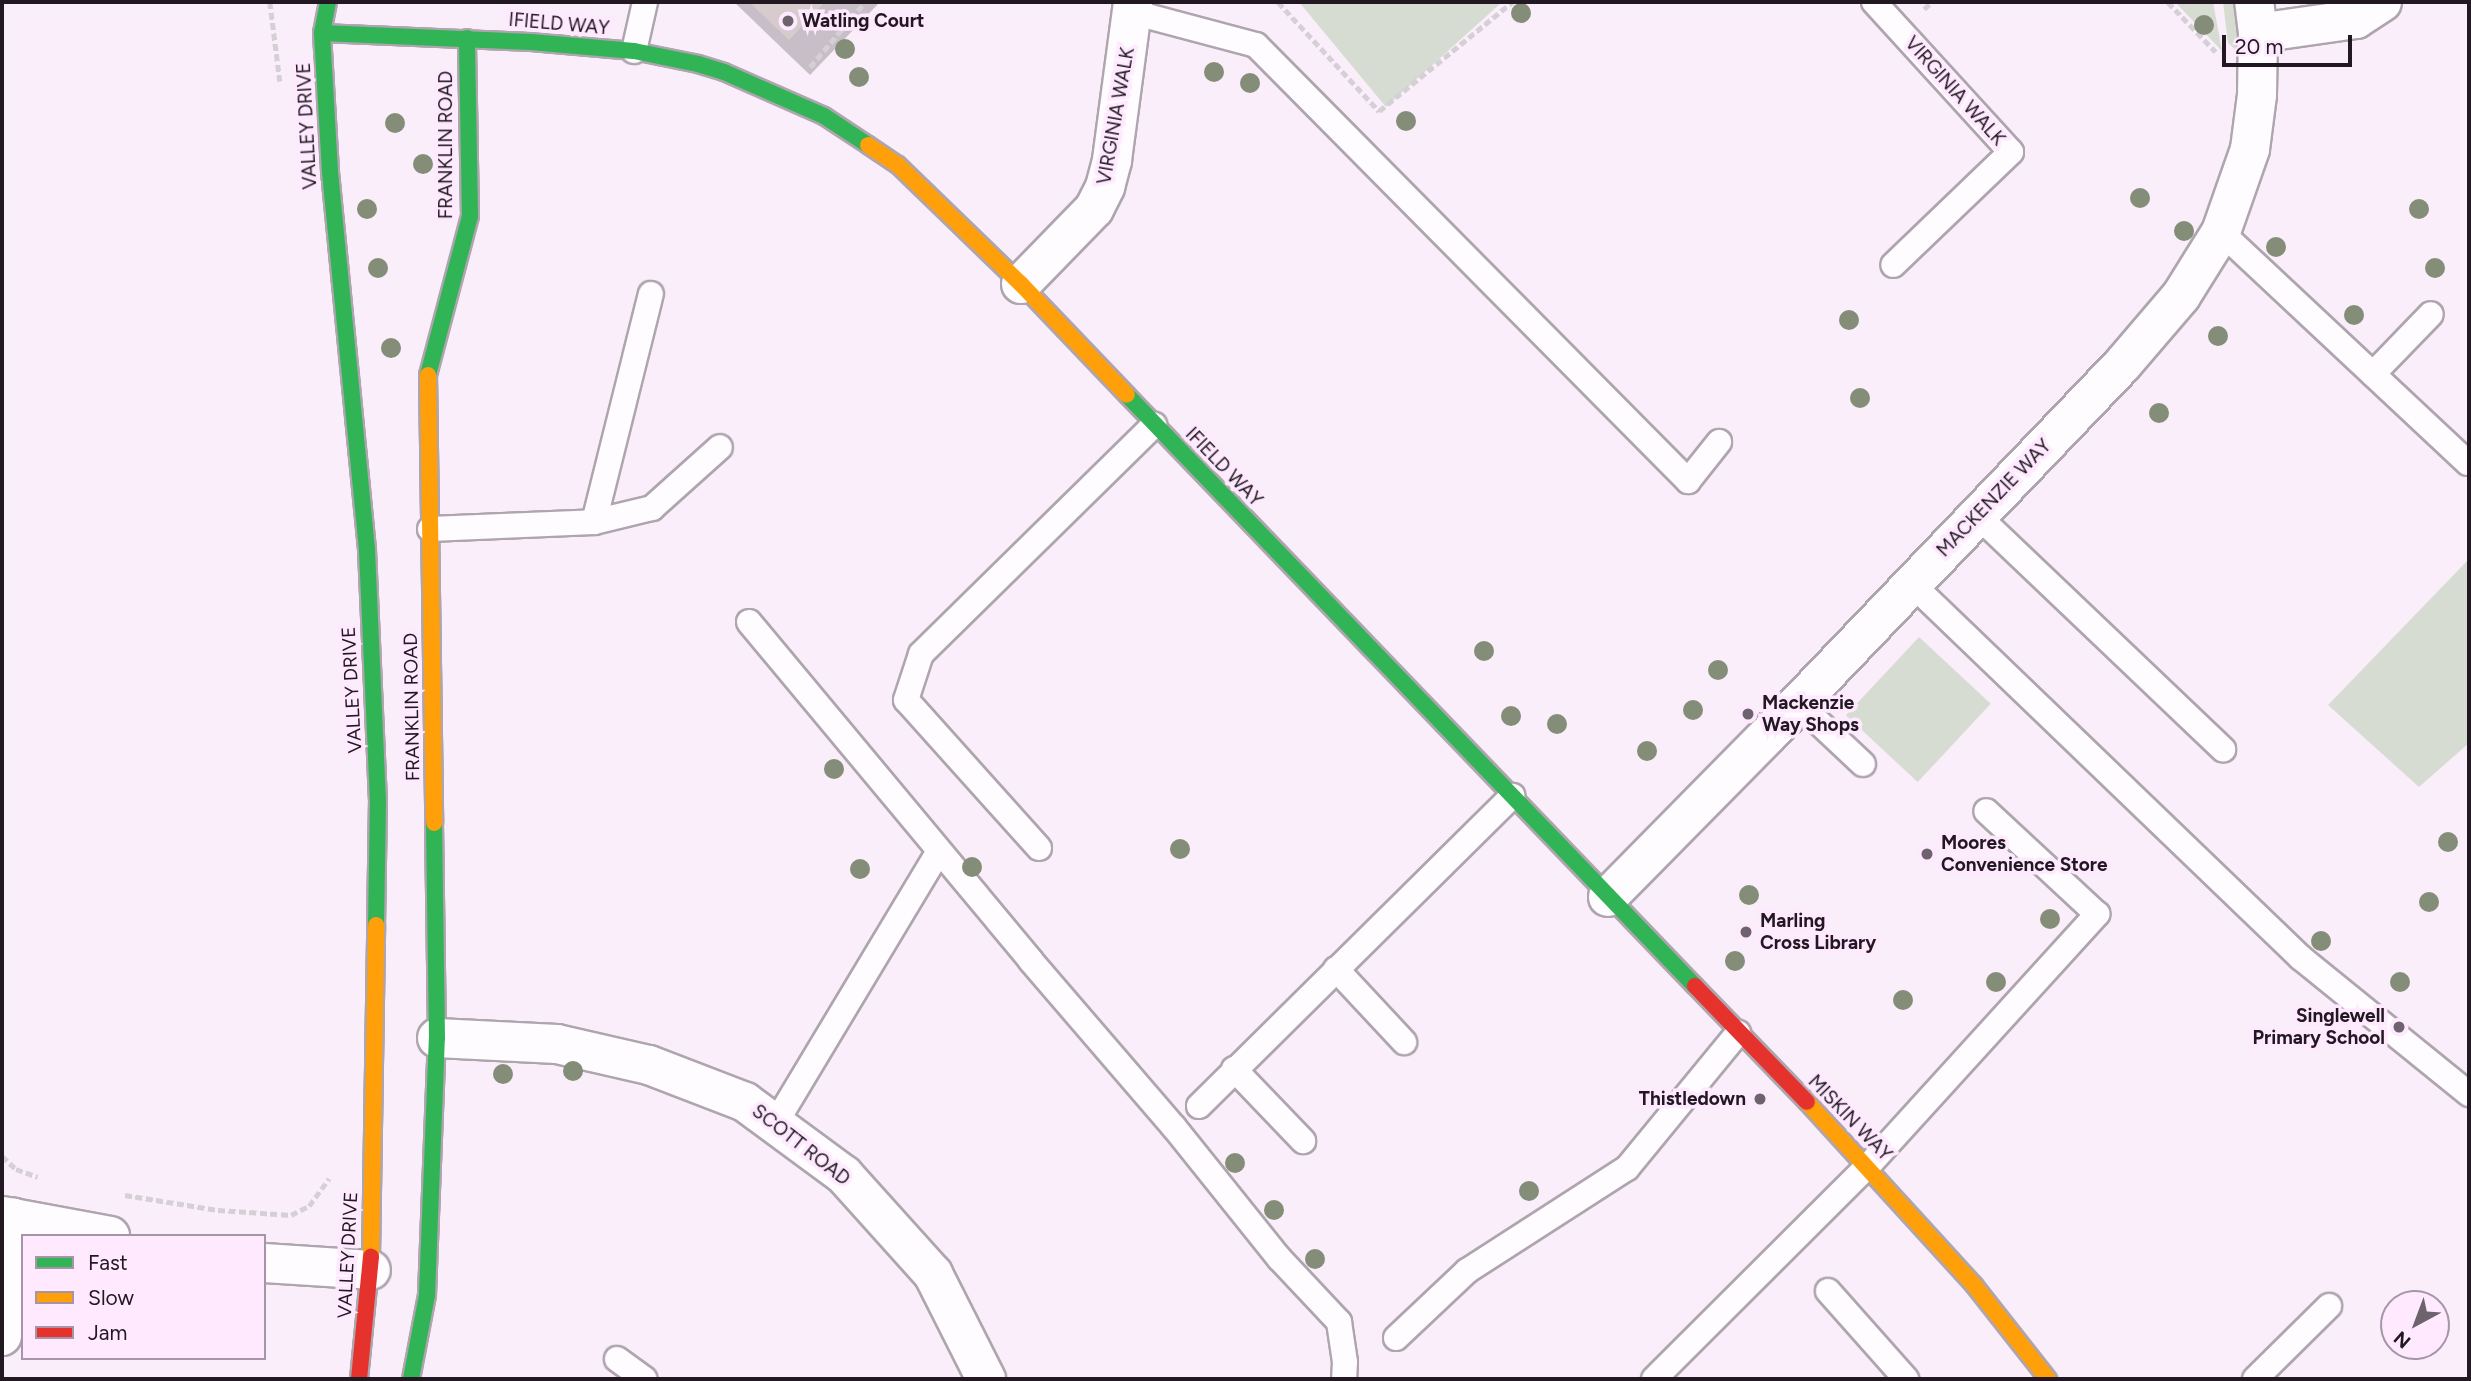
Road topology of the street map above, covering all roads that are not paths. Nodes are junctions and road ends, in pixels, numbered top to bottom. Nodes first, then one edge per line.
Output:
1 (328, 2) edge
2 (645, 2) edge
3 (1874, 2) edge
4 (2382, 2) edge
5 (1132, 7) edge
6 (2256, 17) edge
7 (322, 33) junction
8 (467, 38) junction
9 (634, 51) junction
10 (2221, 232) junction
11 (1894, 265) dead end
12 (1021, 284) junction
13 (651, 294) dead end
14 (2431, 314) dead end
15 (2373, 374) junction
16 (1154, 425) junction
17 (1719, 442) dead end
18 (720, 447) dead end
19 (2468, 463) edge
20 (1978, 515) junction
21 (594, 522) junction
22 (430, 528) junction
23 (1912, 584) junction
24 (749, 622) dead end
25 (1798, 703) junction
26 (2223, 748) dead end
27 (1863, 764) dead end
28 (1513, 796) junction
29 (1986, 811) dead end
30 (1039, 848) dead end
31 (939, 851) junction
32 (1608, 897) junction
33 (1335, 969) junction
34 (1738, 1032) junction
35 (438, 1038) junction
36 (1404, 1042) dead end
37 (1234, 1069) junction
38 (2469, 1094) edge
39 (1199, 1106) dead end
40 (775, 1124) junction
41 (1303, 1141) dead end
42 (1868, 1166) junction
43 (7, 1217) edge
44 (99, 1234) edge
45 (266, 1263) edge
46 (371, 1270) junction
47 (1828, 1291) dead end
48 (2329, 1306) dead end
49 (2, 1336) edge
50 (1396, 1338) dead end
51 (617, 1359) dead end
52 (359, 1379) edge
53 (411, 1379) edge
54 (645, 1379) edge
55 (986, 1379) edge
56 (1344, 1379) edge
57 (1654, 1379) edge
58 (1906, 1379) edge
59 (2048, 1379) edge
60 (2255, 1379) edge

1 - 7 street, VALLEY DRIVE
2 - 9 lane
3 - 11 lane, VIRGINIA WALK
4 - 6 street, MACKENZIE WAY
5 - 12 street, VIRGINIA WALK
5 - 17 lane
6 - 10 street, MACKENZIE WAY
7 - 8 street, IFIELD WAY
7 - 46 street, VALLEY DRIVE
8 - 9 street, IFIELD WAY
8 - 22 street, FRANKLIN ROAD
9 - 12 street, IFIELD WAY
10 - 15 lane
10 - 20 street, MACKENZIE WAY
12 - 16 street, IFIELD WAY
13 - 21 lane
14 - 15 lane
15 - 19 lane
16 - 28 street, IFIELD WAY
16 - 30 lane
18 - 21 lane
20 - 23 street, MACKENZIE WAY
20 - 26 lane
21 - 22 lane
22 - 35 street, FRANKLIN ROAD
23 - 25 street, MACKENZIE WAY
23 - 38 lane
24 - 31 lane
25 - 27 lane
25 - 32 street, MACKENZIE WAY
28 - 32 street, IFIELD WAY
28 - 33 lane
29 - 42 lane
31 - 40 lane
31 - 56 lane
32 - 34 street, MISKIN WAY
33 - 36 lane
33 - 37 lane
34 - 42 street, MISKIN WAY
34 - 50 lane
35 - 40 street, SCOTT ROAD
35 - 53 street, FRANKLIN ROAD
37 - 39 lane
37 - 41 lane
40 - 55 street, SCOTT ROAD
42 - 57 lane
42 - 59 street, MISKIN WAY
43 - 44 street
43 - 49 street
45 - 46 street
46 - 52 street, VALLEY DRIVE
47 - 58 lane
48 - 60 lane
51 - 54 lane

